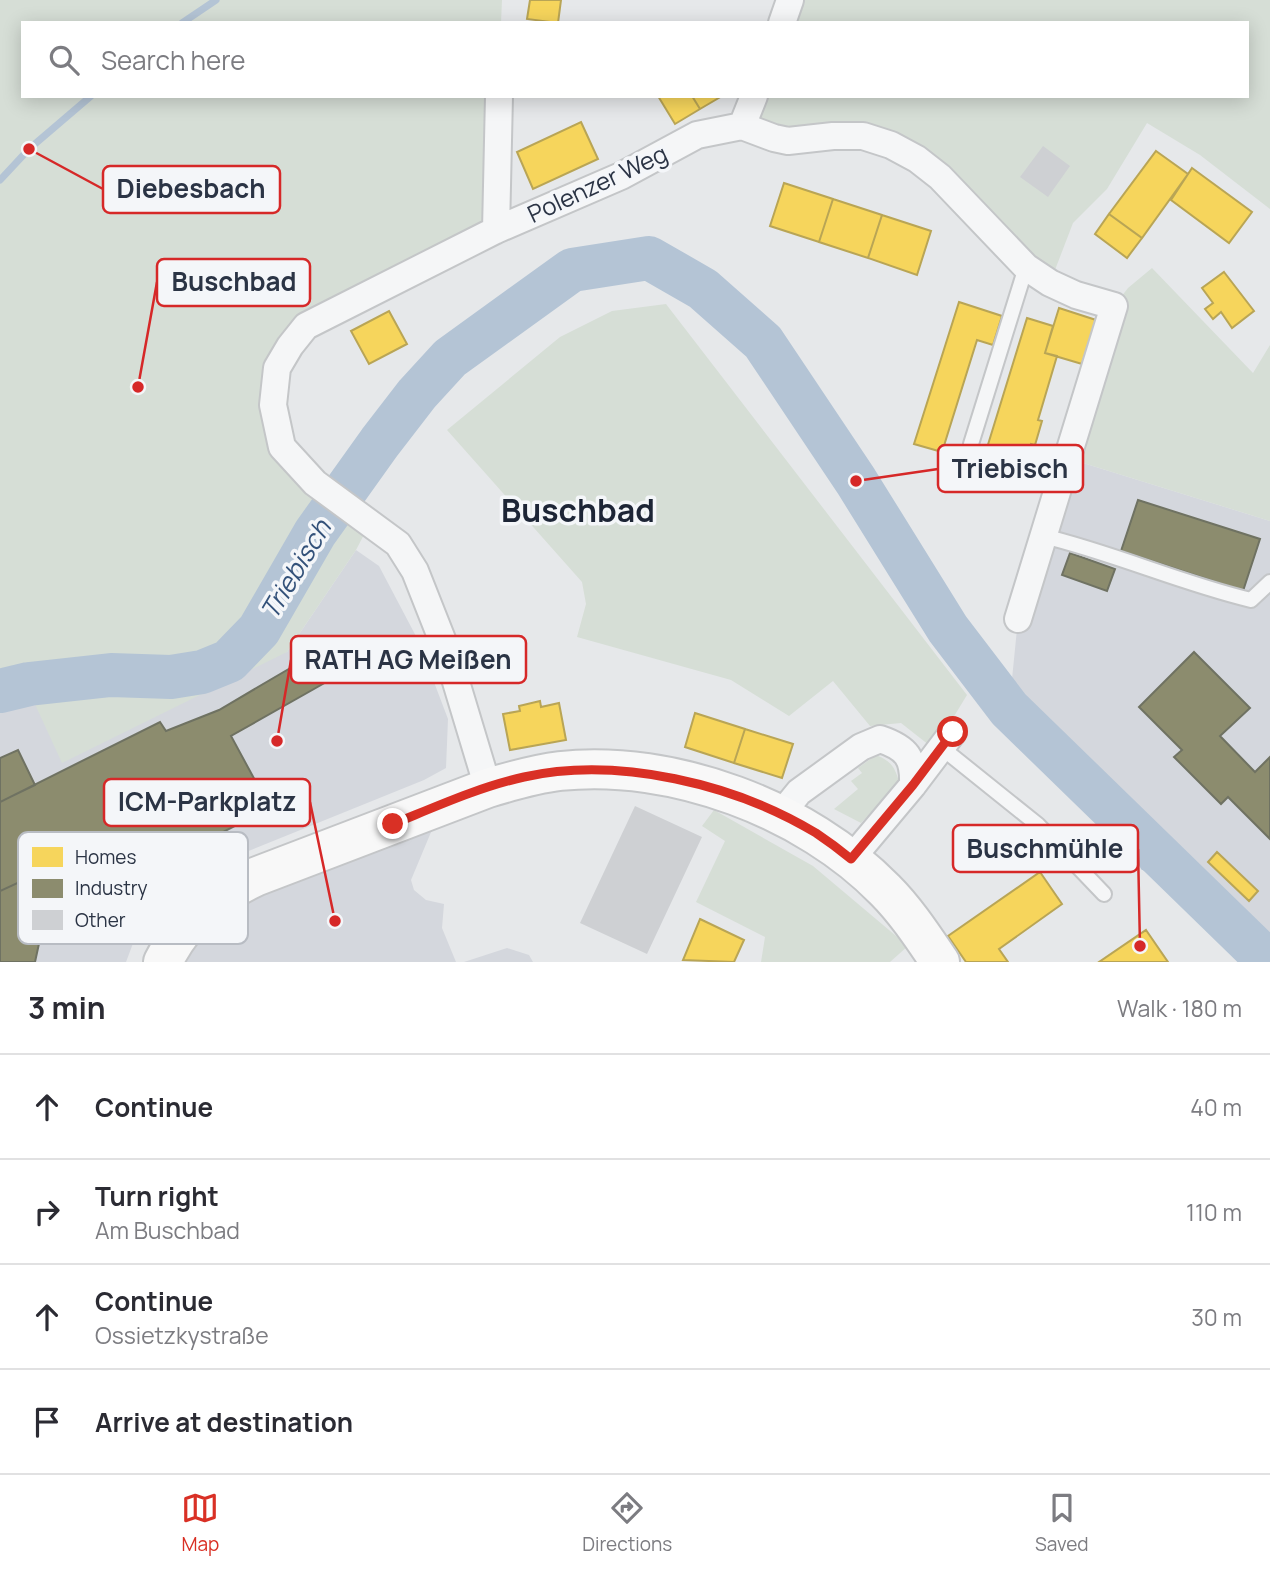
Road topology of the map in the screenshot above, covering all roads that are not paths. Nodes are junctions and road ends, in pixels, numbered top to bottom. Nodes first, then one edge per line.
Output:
1 (790, 0) edge
2 (783, 21) edge
3 (499, 98) edge
4 (753, 98) edge
5 (742, 126) junction
6 (496, 230) junction
7 (1026, 267) junction
8 (971, 444) dead end
9 (1043, 536) junction
10 (1270, 582) edge
11 (1018, 619) dead end
12 (948, 740) joint
13 (913, 785) junction
14 (488, 788) junction
15 (781, 814) junction
16 (851, 859) junction
17 (248, 880) edge
18 (1104, 894) dead end
19 (172, 944) edge
20 (932, 959) edge
21 (163, 962) edge

1 - 2 street
3 - 6 street
4 - 5 street
5 - 6 street, Polenzer Weg
5 - 7 street
6 - 14 street, Polenzer Weg
7 - 8 lane
7 - 9 street
9 - 10 lane
9 - 11 street
12 - 13 street
12 - 18 lane
13 - 15 street
13 - 16 street
14 - 15 main road
14 - 17 main road
15 - 16 main road
16 - 20 main road
19 - 21 main road

